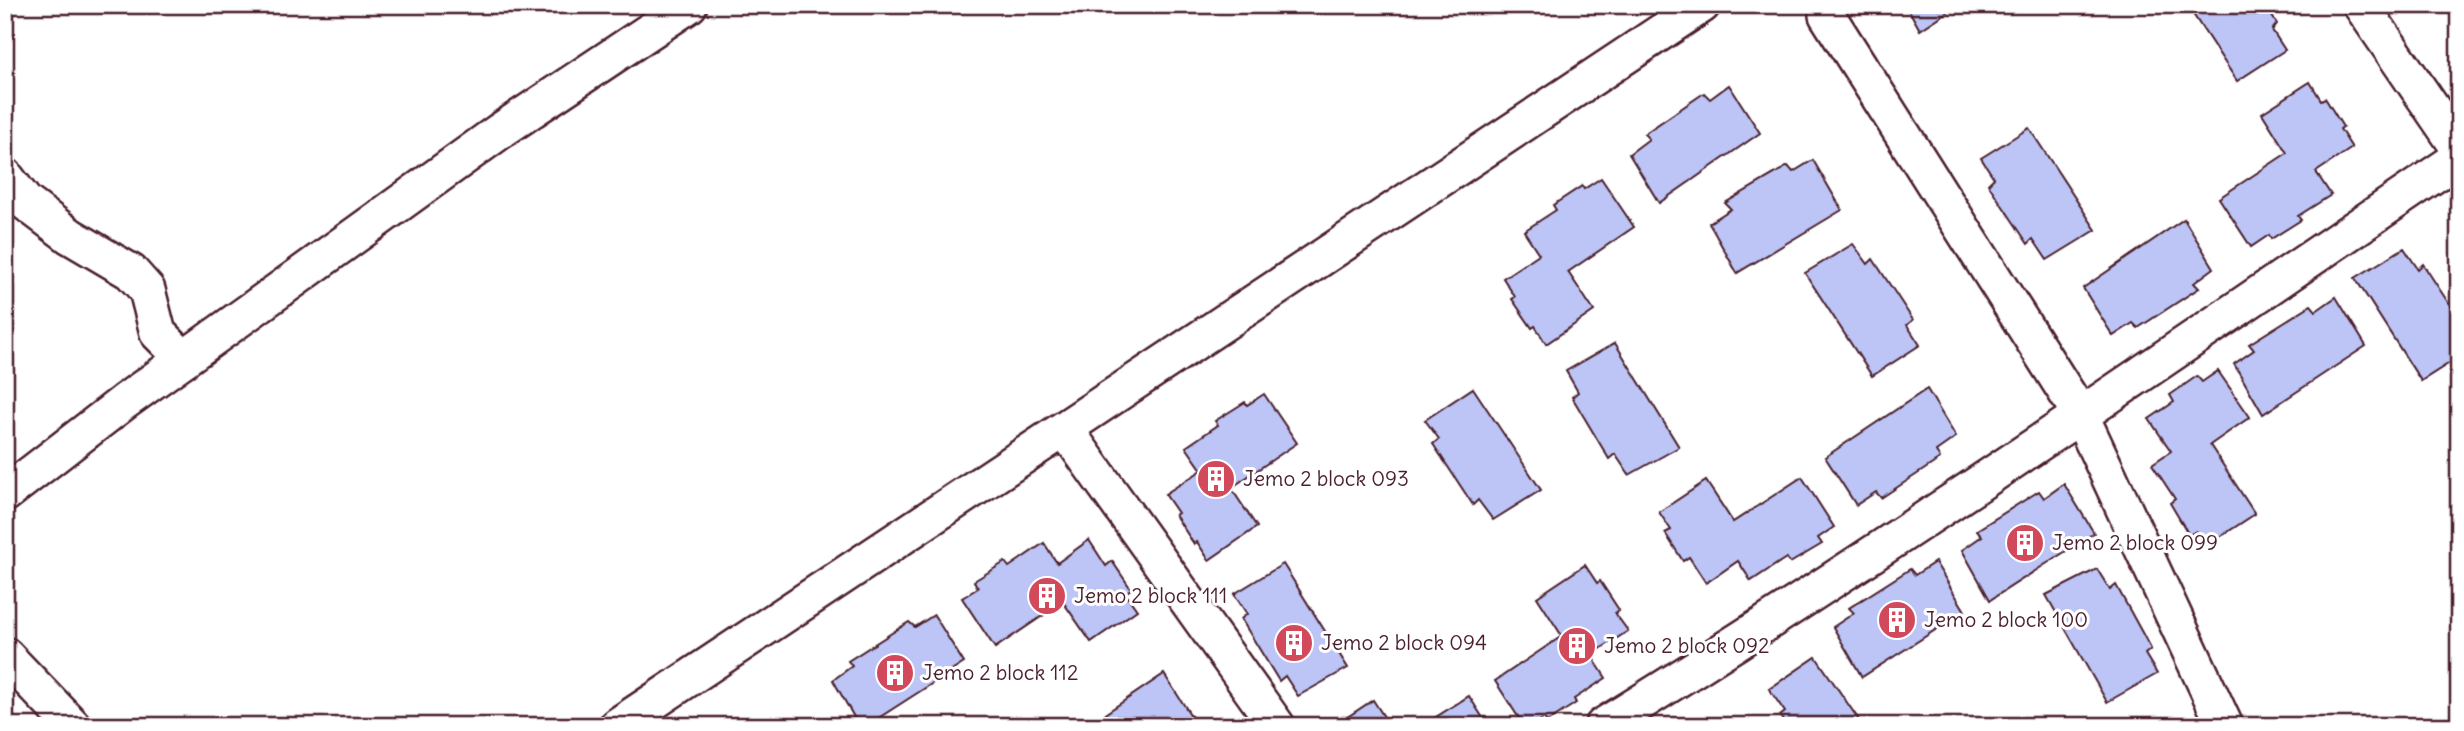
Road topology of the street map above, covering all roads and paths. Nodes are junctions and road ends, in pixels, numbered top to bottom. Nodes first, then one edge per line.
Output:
1 (689, 5) edge
2 (1702, 5) edge
3 (2361, 5) edge
4 (1827, 15) dead end
5 (2459, 148) edge
6 (2459, 158) edge
7 (5, 176) edge
8 (184, 359) junction
9 (2080, 414) junction
10 (1065, 429) junction
11 (5, 494) edge
12 (5, 655) edge
13 (72, 726) edge
14 (617, 726) edge
15 (1276, 726) edge
16 (1603, 726) edge
17 (2225, 726) edge

1 - 8 street
2 - 10 street
3 - 5 street
4 - 9 street
6 - 9 street
7 - 8 street
8 - 11 street
9 - 16 street
9 - 17 street
10 - 14 street
10 - 15 street
12 - 13 street

